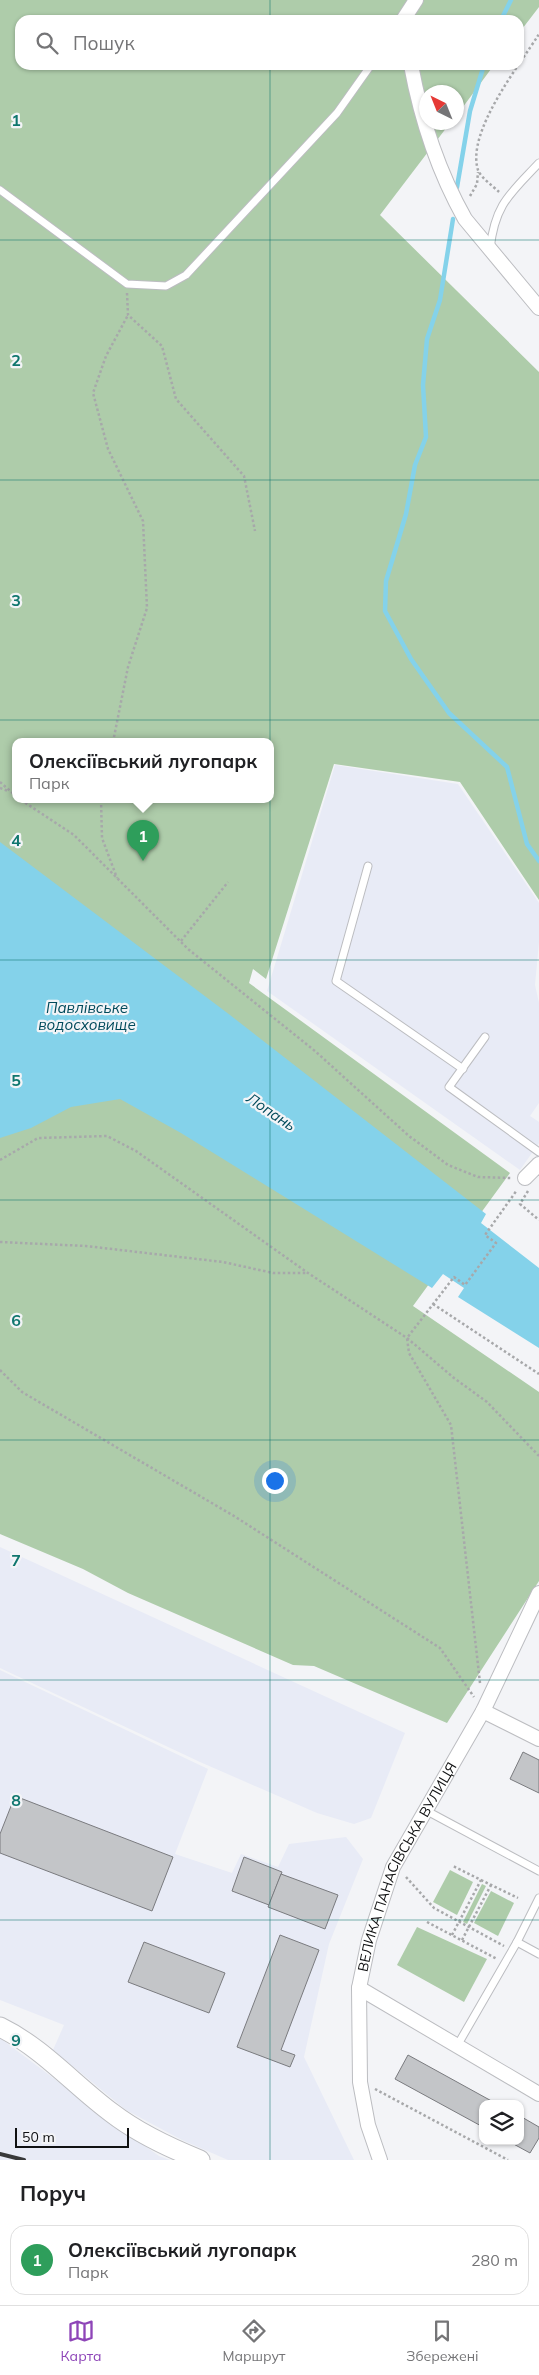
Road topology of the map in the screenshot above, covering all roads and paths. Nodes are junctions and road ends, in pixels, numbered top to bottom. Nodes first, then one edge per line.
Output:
1 (416, 0) edge
2 (406, 15) edge
3 (539, 34) edge
4 (524, 58) edge
5 (367, 70) edge
6 (412, 70) edge
7 (516, 70) edge
8 (539, 163) edge
9 (478, 172) junction
10 (0, 190) edge
11 (505, 198) junction
12 (458, 206) junction
13 (490, 249) junction
14 (127, 284) junction
15 (539, 308) edge
16 (128, 315) junction
17 (255, 531) dead end
18 (114, 738) edge
19 (0, 782) edge
20 (0, 788) edge
21 (9, 792) junction
22 (12, 794) edge
23 (26, 803) edge
24 (101, 803) edge
25 (368, 866) dead end
26 (119, 881) junction
27 (228, 882) dead end
28 (180, 942) junction
29 (485, 1037) dead end
30 (462, 1068) junction
31 (539, 1152) edge
32 (0, 1160) edge
33 (539, 1164) edge
34 (525, 1178) junction
35 (508, 1202) dead end
36 (539, 1220) edge
37 (0, 1242) edge
38 (308, 1273) junction
39 (434, 1304) junction
40 (407, 1338) junction
41 (0, 1370) edge
42 (539, 1374) edge
43 (539, 1456) edge
44 (539, 1593) edge
45 (483, 1711) junction
46 (539, 1739) edge
47 (427, 1811) junction
48 (395, 1865) junction
49 (453, 1866) dead end
50 (539, 1871) edge
51 (481, 1880) junction
52 (491, 1885) junction
53 (518, 1898) dead end
54 (539, 1898) edge
55 (427, 1922) dead end
56 (458, 1922) junction
57 (468, 1927) junction
58 (452, 1935) junction
59 (462, 1940) junction
60 (517, 1942) junction
61 (512, 1950) junction
62 (539, 1954) edge
63 (504, 1963) junction
64 (359, 1988) junction
65 (0, 2027) edge
66 (456, 2046) junction
67 (360, 2082) junction
68 (539, 2094) edge
69 (200, 2160) edge
70 (380, 2160) edge
71 (508, 2160) edge

1 - 2 street
3 - 4 path
5 - 14 lane
6 - 12 street
7 - 9 path
8 - 11 lane
9 - 11 path
9 - 12 path
10 - 14 lane
11 - 13 lane
12 - 13 street
13 - 15 street
14 - 16 path
16 - 17 path
16 - 18 path
19 - 21 path
20 - 21 path
21 - 22 path
23 - 26 path
24 - 26 path
25 - 30 lane
26 - 28 path
27 - 28 path
28 - 34 path
29 - 30 lane
30 - 31 lane
32 - 38 path
33 - 34 street
34 - 36 path
35 - 39 path
37 - 38 path
38 - 40 path
39 - 40 path
39 - 42 path
40 - 43 path
40 - 45 path
41 - 45 path
44 - 45 street, ВЕЛИКА ПАНАСІВСЬКА ВУЛИЦЯ
45 - 46 street
45 - 47 street, ВЕЛИКА ПАНАСІВСЬКА ВУЛИЦЯ
47 - 48 street, ВЕЛИКА ПАНАСІВСЬКА ВУЛИЦЯ
47 - 50 lane
48 - 56 path
48 - 64 street, ВЕЛИКА ПАНАСІВСЬКА ВУЛИЦЯ
49 - 51 path
51 - 52 path
51 - 56 path
52 - 53 path
52 - 57 path
54 - 60 lane
55 - 58 path
56 - 57 path
56 - 58 path
57 - 59 path
57 - 61 path
58 - 59 path
59 - 63 path
60 - 61 lane
60 - 62 lane
61 - 63 lane
63 - 66 lane
64 - 66 street
64 - 67 street, ВЕЛИКА ПАНАСІВСЬКА ВУЛИЦЯ
65 - 69 street
66 - 68 street
67 - 70 street, ВЕЛИКА ПАНАСІВСЬКА ВУЛИЦЯ
67 - 71 path

